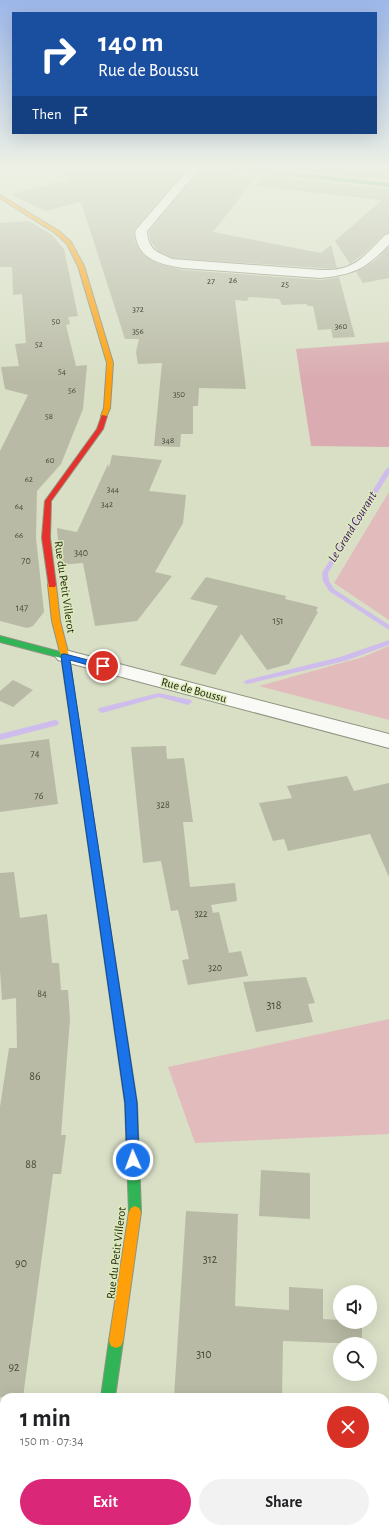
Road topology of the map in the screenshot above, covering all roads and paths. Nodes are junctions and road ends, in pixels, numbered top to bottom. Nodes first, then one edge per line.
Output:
1 (389, 238) edge
2 (64, 239) edge
3 (142, 239) edge
4 (0, 639) edge
5 (65, 656) junction
6 (389, 741) edge
7 (109, 1393) edge

1 - 3 street
2 - 5 street, Rue du Petit Villerot
4 - 5 street, Rue de Boussu
5 - 6 street, Rue de Boussu
5 - 7 street, Rue du Petit Villerot

